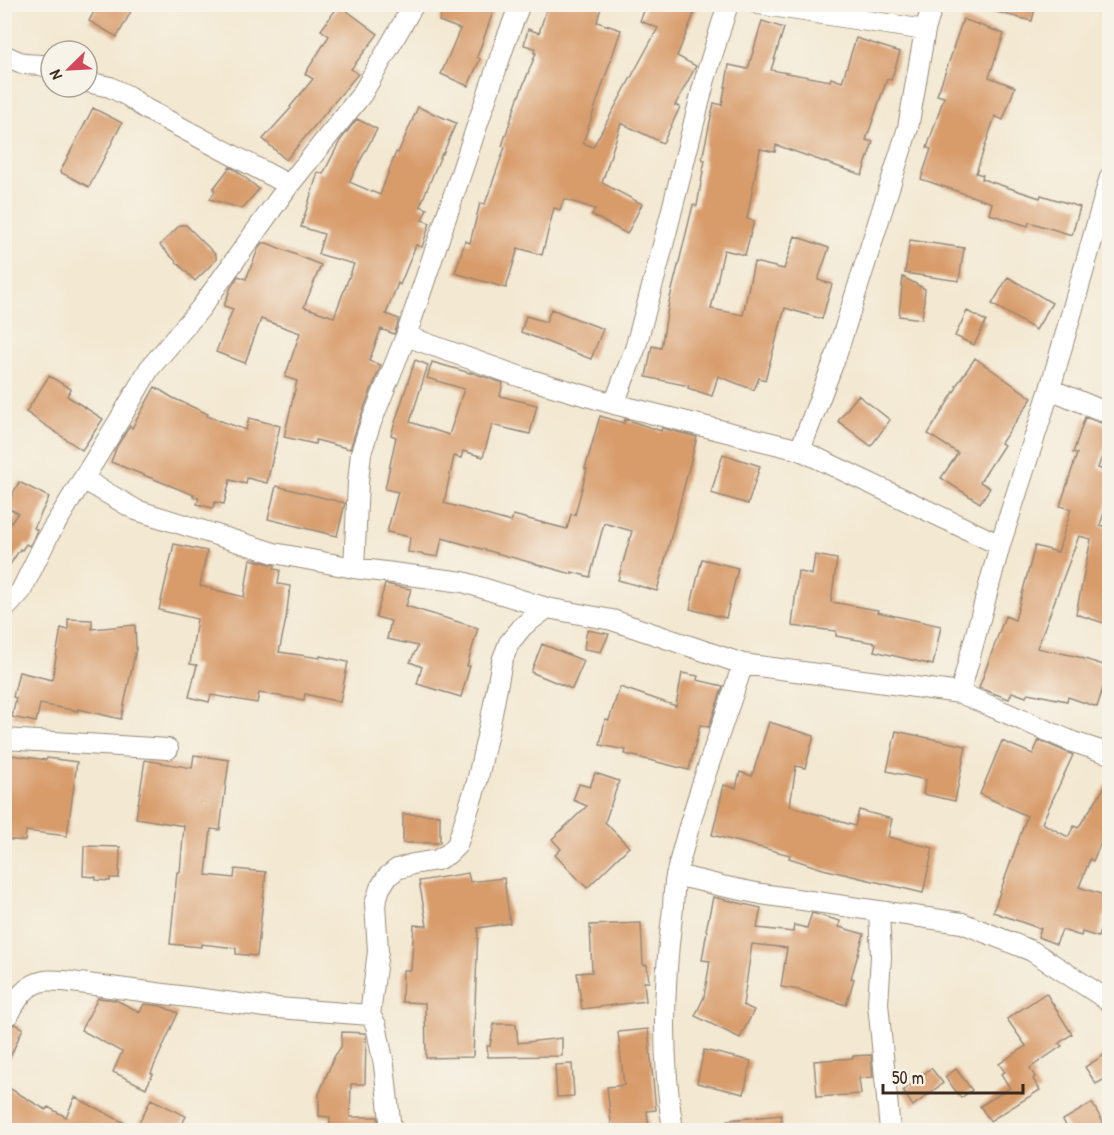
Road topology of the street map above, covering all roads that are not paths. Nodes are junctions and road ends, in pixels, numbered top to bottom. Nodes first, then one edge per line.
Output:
1 (414, 4) edge
2 (519, 4) edge
3 (728, 4) edge
4 (759, 4) edge
5 (933, 4) edge
6 (925, 30) junction
7 (4, 55) edge
8 (39, 65) edge
9 (99, 85) edge
10 (1110, 177) edge
11 (289, 185) junction
12 (406, 336) junction
13 (1050, 390) junction
14 (614, 404) junction
15 (1110, 414) edge
16 (800, 450) junction
17 (83, 479) junction
18 (1000, 545) junction
19 (354, 568) junction
20 (547, 608) junction
21 (4, 610) edge
22 (743, 664) junction
23 (960, 693) junction
24 (4, 740) edge
25 (168, 749) dead end
26 (1110, 754) edge
27 (676, 875) junction
28 (879, 910) junction
29 (1110, 1003) edge
30 (9, 1014) dead end
31 (370, 1015) junction
32 (391, 1131) edge
33 (673, 1131) edge
34 (890, 1131) edge

1 - 11 street
2 - 12 street
3 - 14 street
4 - 6 street
5 - 6 street
6 - 16 street
7 - 8 street
9 - 11 street
10 - 13 street
11 - 17 street
12 - 14 street
12 - 19 street
13 - 15 street
13 - 18 street
14 - 16 street
16 - 18 street
17 - 19 street
17 - 21 street
18 - 23 street
19 - 20 street
20 - 22 street
20 - 31 street
22 - 23 street
22 - 27 street
23 - 26 street
24 - 25 street
27 - 28 street
27 - 33 street
28 - 29 street
28 - 34 street
30 - 31 street
31 - 32 street

